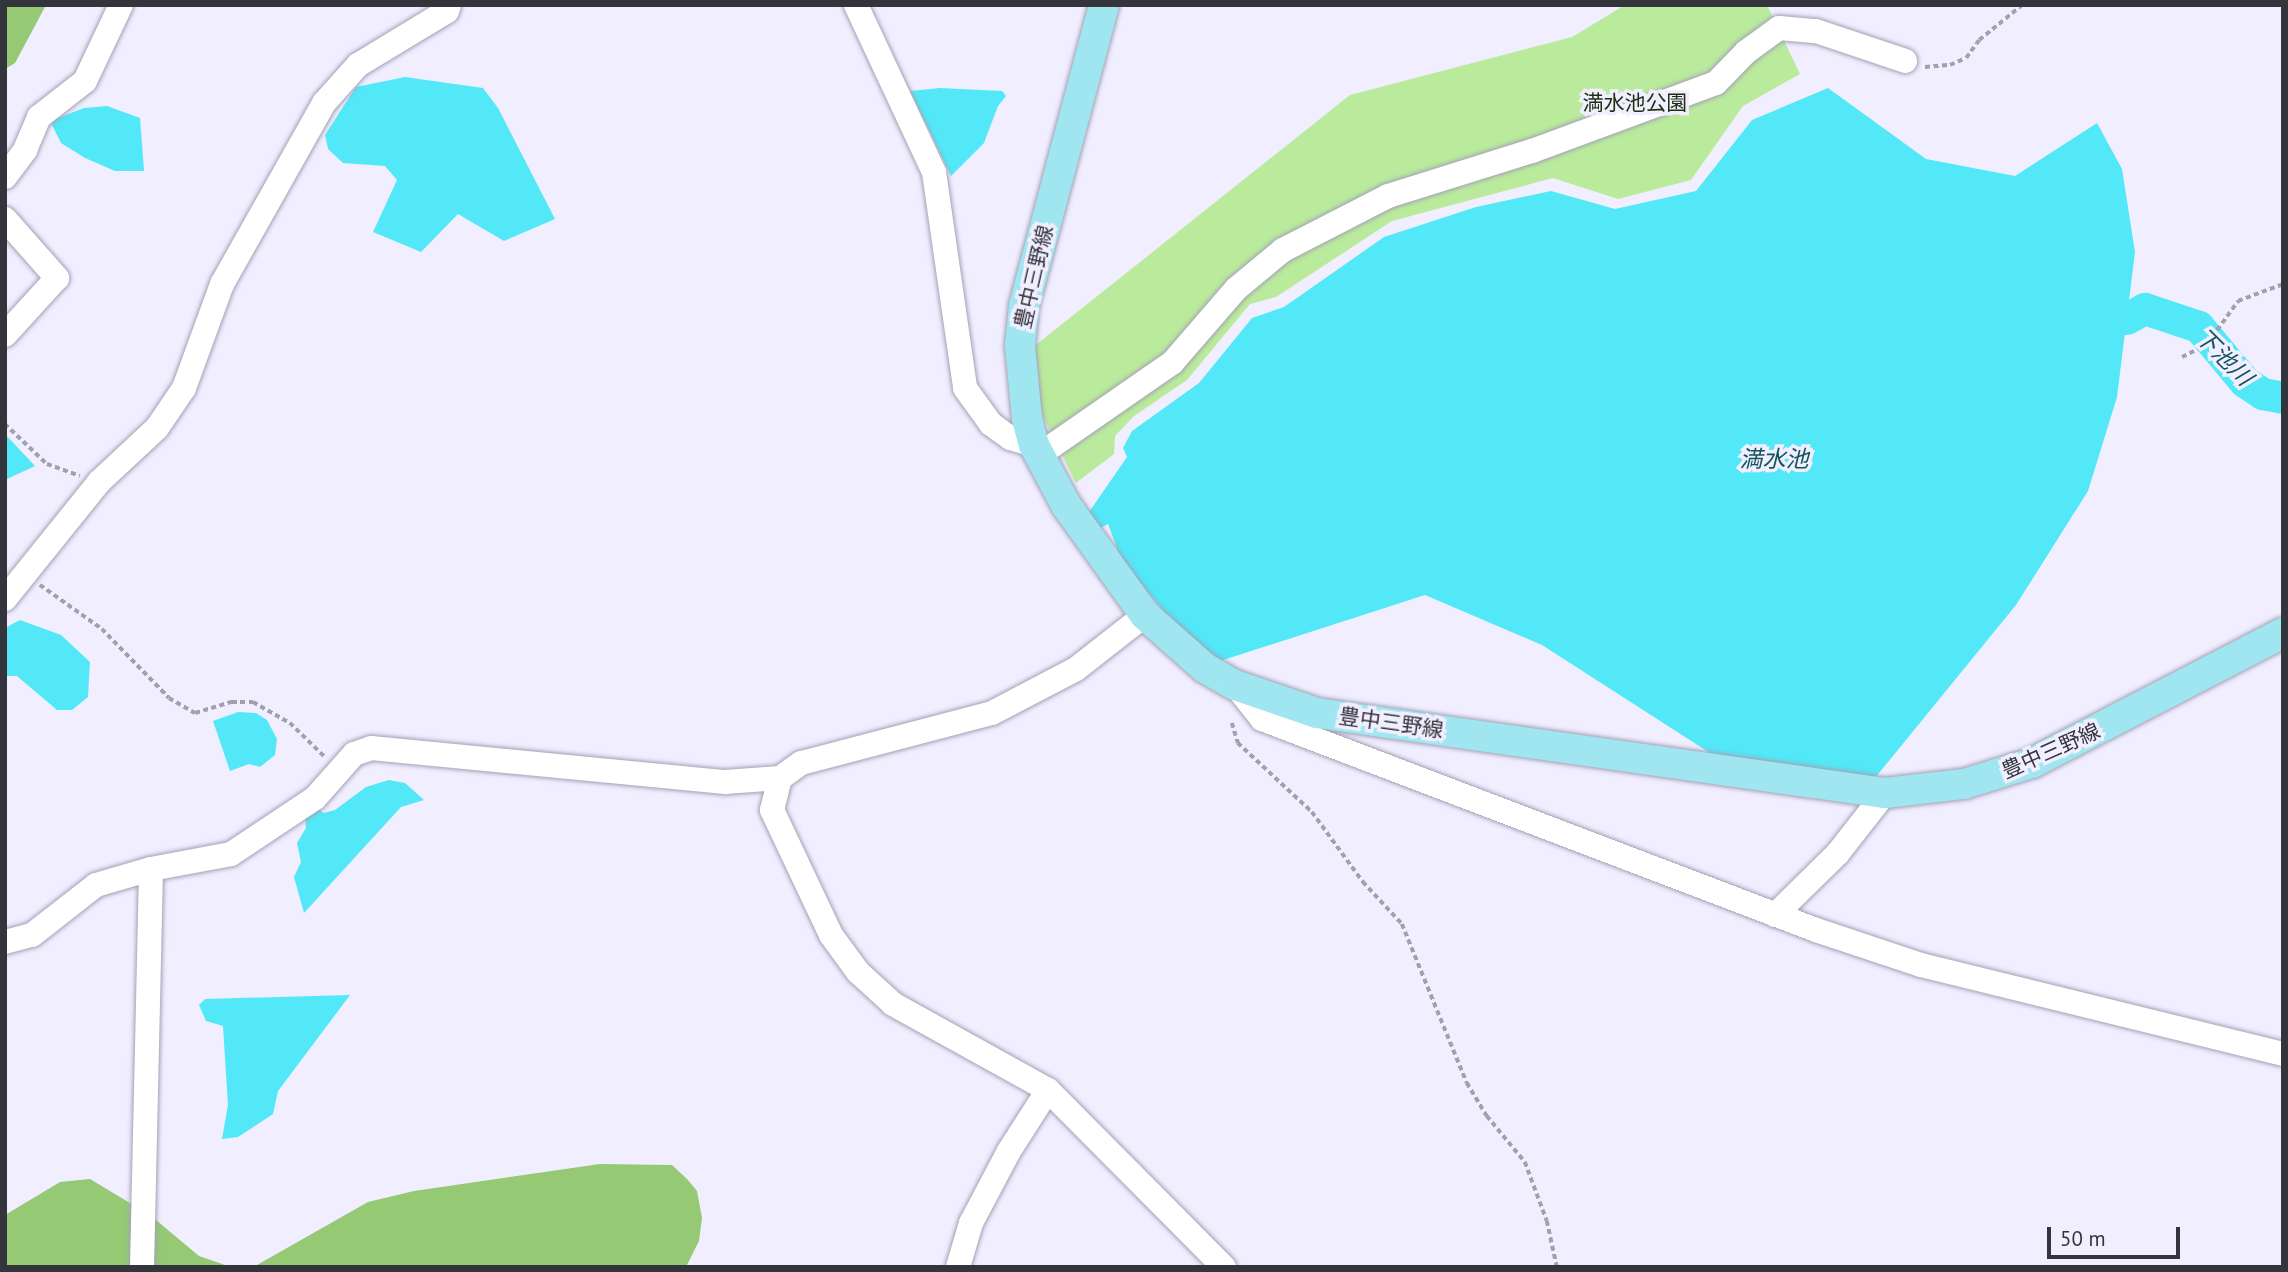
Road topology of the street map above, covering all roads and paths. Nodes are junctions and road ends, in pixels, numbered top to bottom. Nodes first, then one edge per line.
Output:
1 (121, 5) edge
2 (449, 5) edge
3 (856, 5) edge
4 (1104, 5) edge
5 (2022, 5) edge
6 (1905, 61) joint
7 (5, 177) edge
8 (5, 219) edge
9 (2283, 284) edge
10 (5, 335) edge
11 (2182, 357) dead end
12 (5, 424) edge
13 (1036, 450) junction
14 (99, 482) junction
15 (24, 574) junction
16 (5, 599) edge
17 (1145, 615) junction
18 (2283, 633) edge
19 (1235, 685) junction
20 (1232, 723) dead end
21 (338, 769) junction
22 (780, 778) junction
23 (1885, 793) junction
24 (152, 869) junction
25 (1775, 915) junction
26 (5, 942) edge
27 (2283, 1054) edge
28 (1048, 1090) junction
29 (142, 1267) edge
30 (958, 1267) edge
31 (1224, 1267) edge
32 (1557, 1267) edge

1 - 7 street
2 - 14 street
3 - 13 street
4 - 13 main road, 豊中三野線
5 - 6 path
6 - 13 street
8 - 10 street
9 - 11 path
12 - 14 path
13 - 17 main road, 豊中三野線
14 - 15 street
15 - 16 street
15 - 21 path
17 - 19 main road, 豊中三野線
17 - 22 street
18 - 23 main road, 豊中三野線
19 - 23 main road, 豊中三野線
19 - 25 street
20 - 32 path
21 - 22 street
21 - 24 street
22 - 28 street
23 - 25 street
24 - 26 street
24 - 29 street
25 - 27 street
28 - 30 street
28 - 31 street

